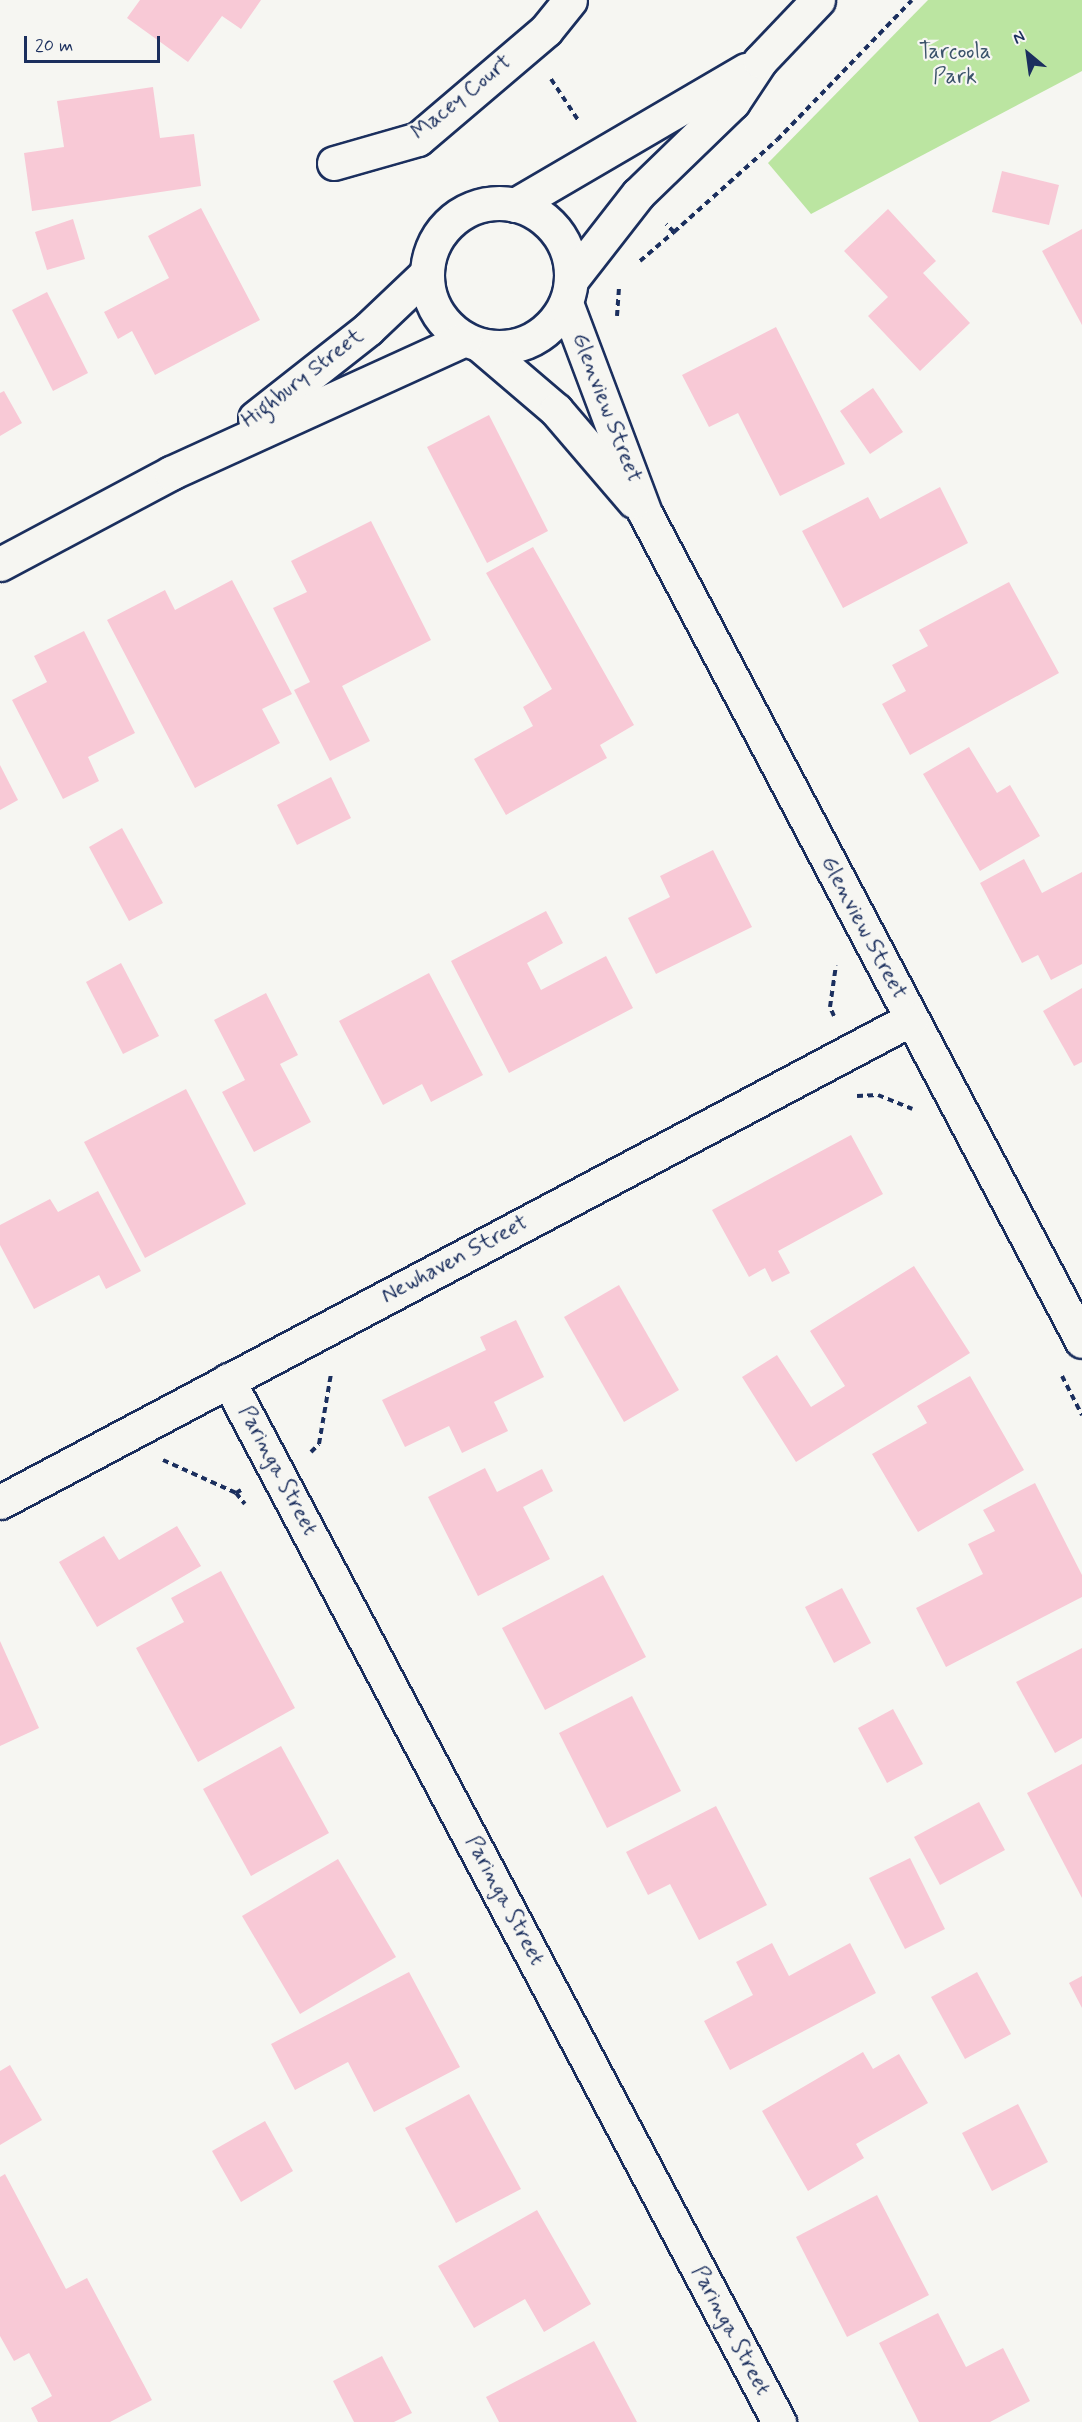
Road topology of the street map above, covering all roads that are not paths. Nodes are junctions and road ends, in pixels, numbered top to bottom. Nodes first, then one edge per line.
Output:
1 (570, 0) edge
2 (818, 0) edge
3 (760, 61) junction
4 (334, 163) dead end
5 (515, 205) junction
6 (427, 273) junction
7 (568, 292) junction
8 (473, 343) junction
9 (171, 473) junction
10 (645, 513) junction
11 (0, 564) edge
12 (911, 1019) junction
13 (1082, 1341) edge
14 (228, 1380) junction
15 (0, 1502) edge
16 (779, 2422) edge

1 - 4 street, Macey Court
2 - 3 street
3 - 5 street
3 - 7 street
5 - 6 street
5 - 7 street
6 - 8 street
6 - 9 street, Highbury Street
7 - 8 street
7 - 10 street, Glenview Street
8 - 9 street, Highbury Street
8 - 10 street, Glenview Street
9 - 11 street, Highbury Street
10 - 12 street, Glenview Street
12 - 13 street, Glenview Street
12 - 14 street, Newhaven Street
14 - 15 street, Newhaven Street
14 - 16 street, Paringa Street

